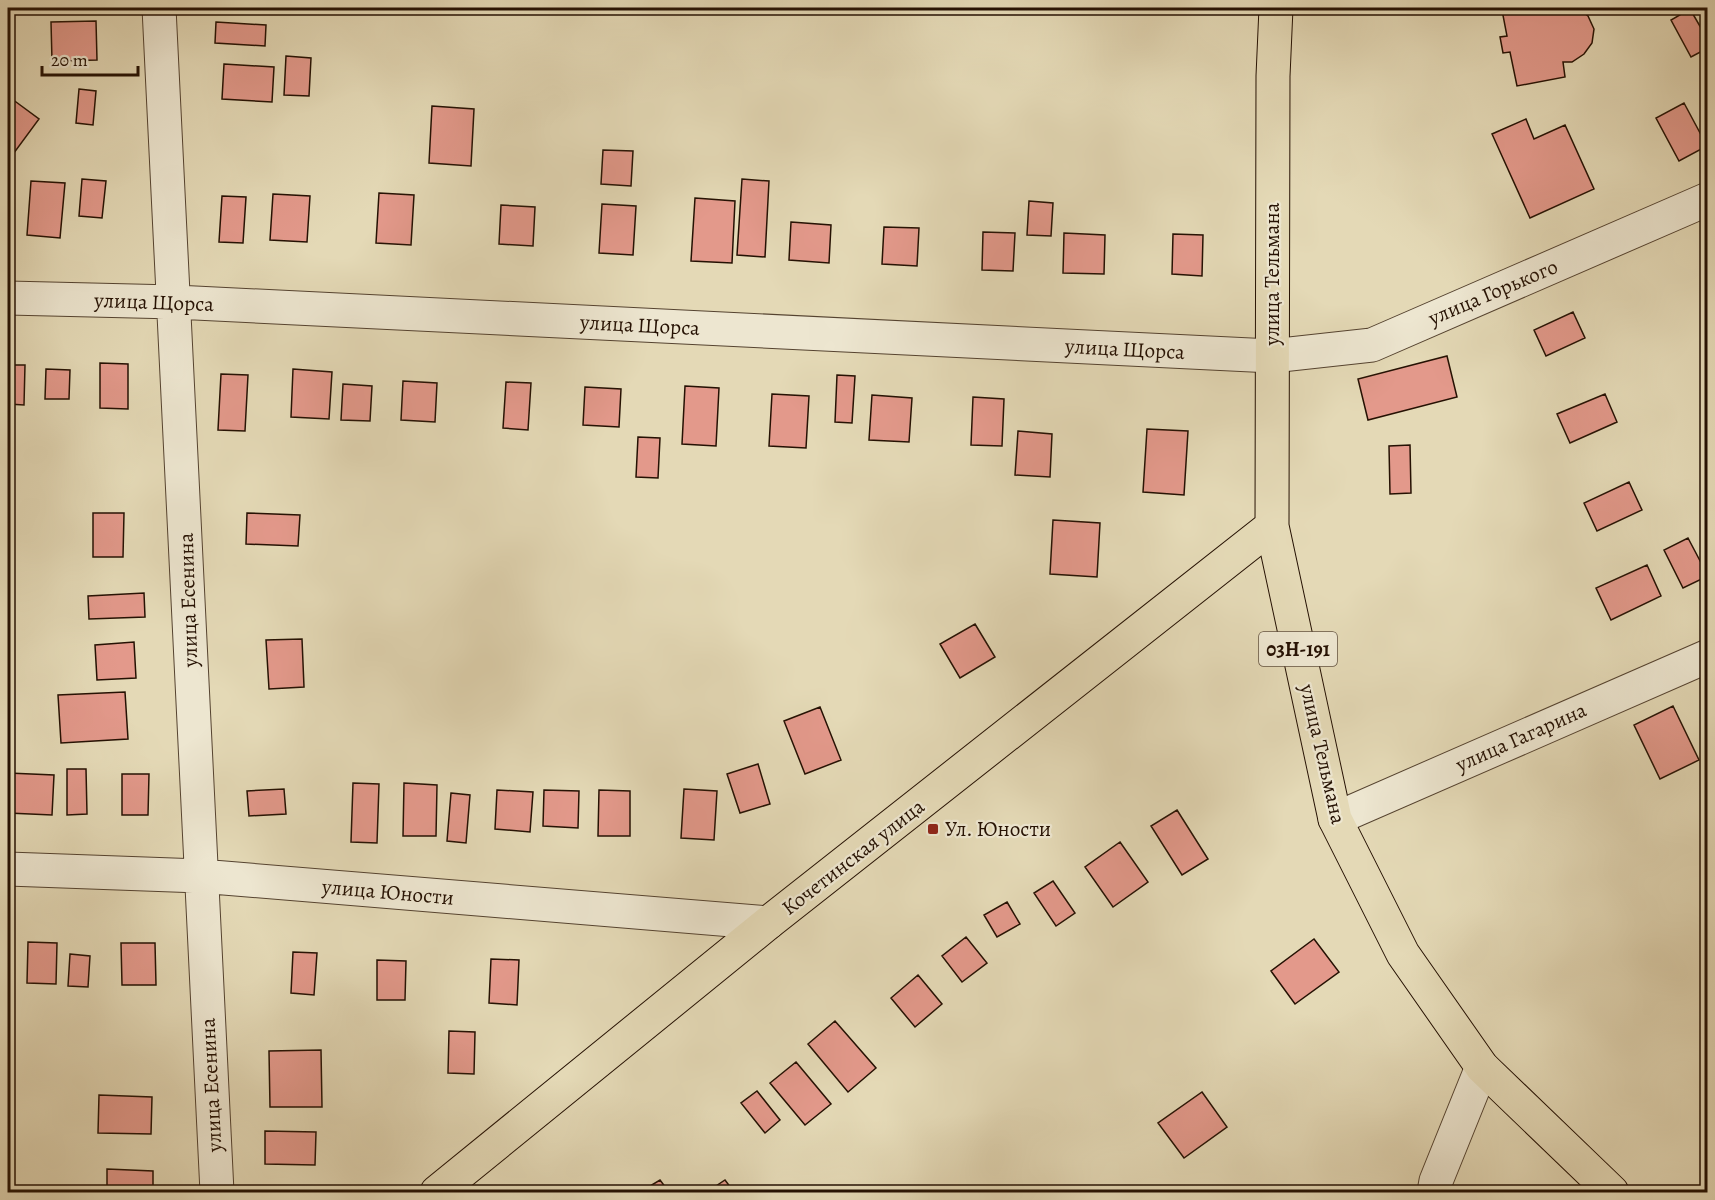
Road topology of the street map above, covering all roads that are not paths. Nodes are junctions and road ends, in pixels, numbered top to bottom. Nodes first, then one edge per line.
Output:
1 (159, 8) edge
2 (1276, 8) edge
3 (1707, 199) edge
4 (8, 298) edge
5 (175, 302) junction
6 (1272, 356) junction
7 (1272, 526) junction
8 (1707, 656) edge
9 (1335, 819) junction
10 (8, 869) edge
11 (200, 876) junction
12 (768, 924) junction
13 (1482, 1067) junction
14 (217, 1192) edge
15 (437, 1192) edge
16 (1434, 1192) edge
17 (1612, 1192) edge

1 - 5 street, улица Есенина
2 - 6 main road, улица Тельмана / 03Н-191
3 - 6 street, улица Горького
4 - 5 street, улица Щорса
5 - 6 street, улица Щорса
5 - 11 street, улица Есенина
6 - 7 main road, улица Тельмана / 03Н-191
7 - 9 main road, улица Тельмана / 03Н-191
7 - 12 main road, Кочетинская улица
8 - 9 street, улица Гагарина
9 - 13 main road, улица Тельмана / 03Н-191
10 - 11 street, улица Юности
11 - 12 street, улица Юности
11 - 14 street, улица Есенина
12 - 15 main road, Кочетинская улица
13 - 16 street
13 - 17 main road, улица Тельмана / 03Н-191

